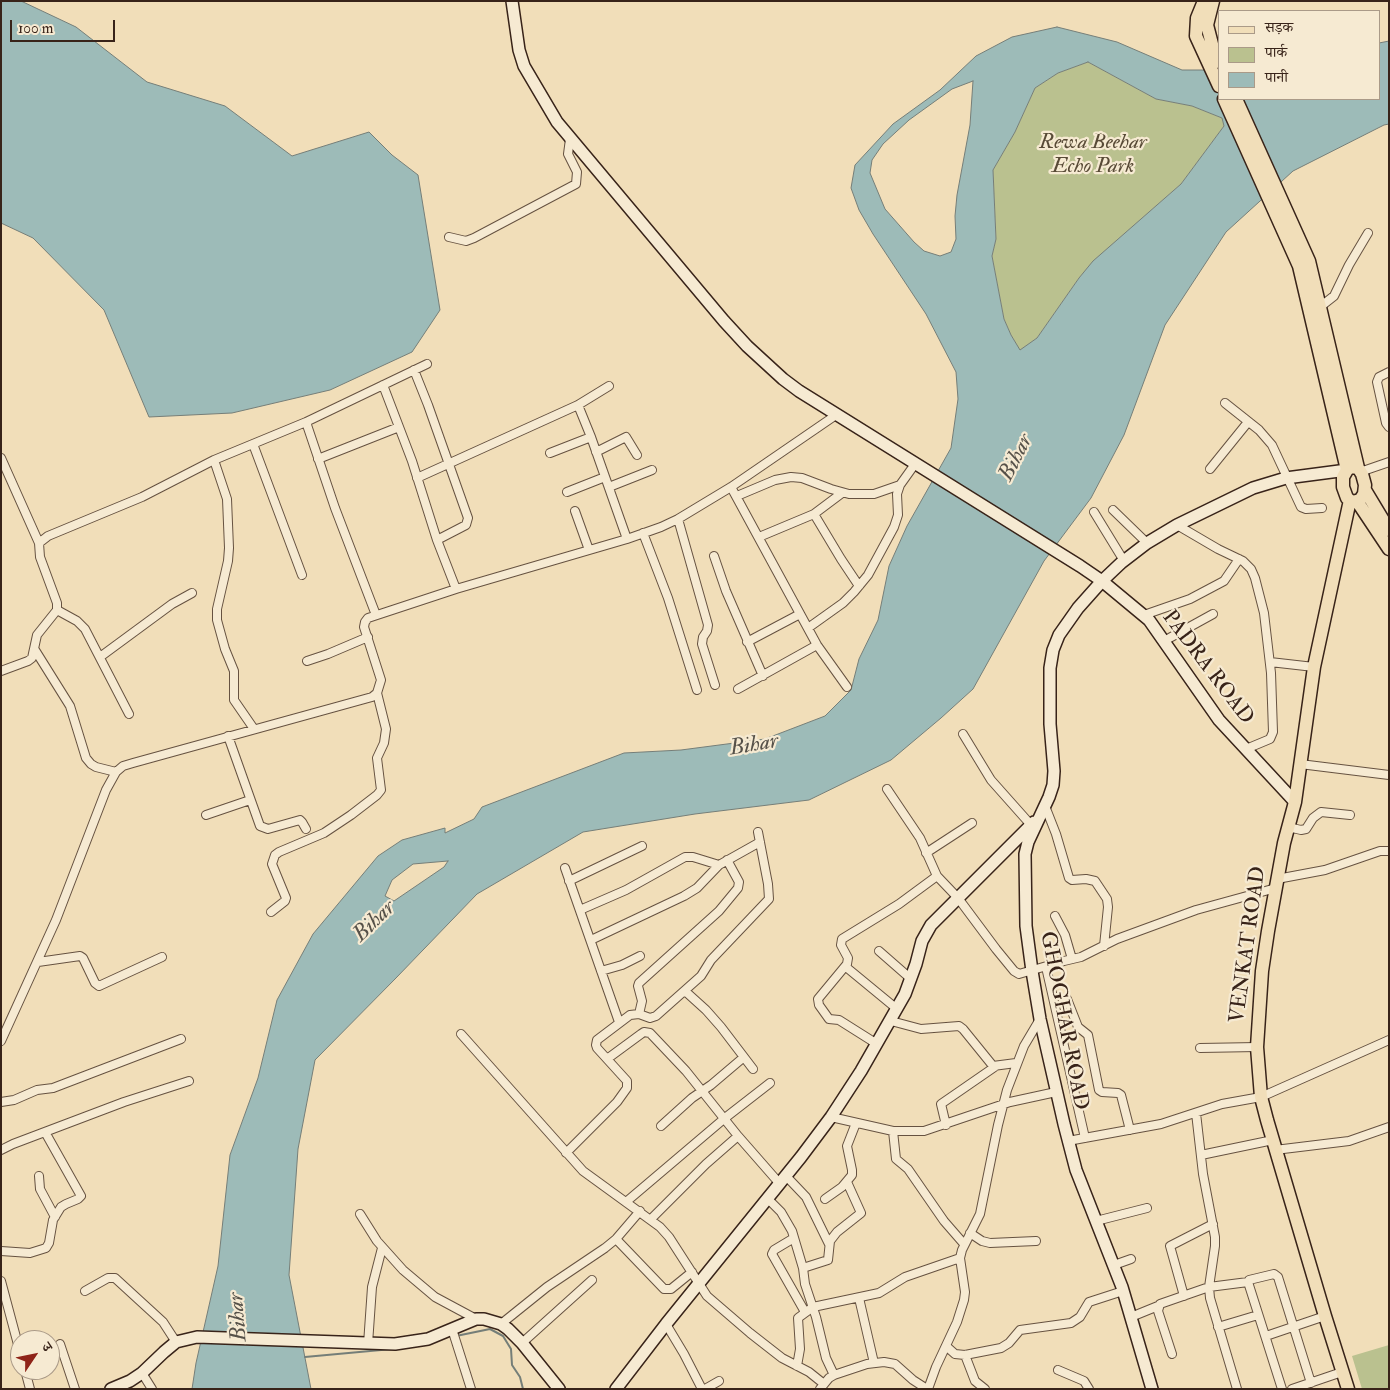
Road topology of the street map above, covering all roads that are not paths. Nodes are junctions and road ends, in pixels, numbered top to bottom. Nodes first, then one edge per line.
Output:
1 (512, 1) edge
2 (1204, 1) edge
3 (1213, 1) edge
4 (1202, 34) junction
5 (1218, 60) edge
6 (1218, 83) edge
7 (1224, 100) edge
8 (1236, 100) edge
9 (570, 139) junction
10 (1368, 233) dead end
11 (449, 237) dead end
12 (1301, 255) junction
13 (1320, 307) junction
14 (427, 364) dead end
15 (414, 370) junction
16 (1389, 372) edge
17 (383, 385) junction
18 (609, 386) dead end
19 (1225, 403) dead end
20 (578, 405) junction
21 (836, 415) junction
22 (306, 422) junction
23 (1248, 422) junction
24 (399, 427) junction
25 (1389, 428) edge
26 (591, 438) junction
27 (252, 444) junction
28 (596, 452) junction
29 (550, 453) dead end
30 (637, 455) dead end
31 (1, 458) edge
32 (318, 459) junction
33 (214, 460) junction
34 (1389, 462) edge
35 (450, 463) junction
36 (919, 466) junction
37 (1210, 469) dead end
38 (652, 470) dead end
39 (1355, 470) junction
40 (605, 477) junction
41 (416, 478) junction
42 (1286, 478) junction
43 (900, 486) junction
44 (609, 487) junction
45 (731, 487) junction
46 (1365, 490) junction
47 (567, 492) dead end
48 (842, 493) junction
49 (737, 496) junction
50 (1353, 501) junction
51 (1322, 508) dead end
52 (1114, 510) dead end
53 (575, 511) dead end
54 (1094, 512) dead end
55 (814, 514) junction
56 (678, 519) junction
57 (1177, 525) junction
58 (1389, 530) edge
59 (643, 533) junction
60 (759, 537) junction
61 (627, 538) junction
62 (437, 540) junction
63 (40, 543) junction
64 (1147, 543) junction
65 (1389, 549) edge
66 (589, 550) junction
67 (714, 556) dead end
68 (1239, 559) junction
69 (1124, 561) junction
70 (302, 575) dead end
71 (1102, 581) junction
72 (859, 586) junction
73 (456, 589) junction
74 (192, 594) dead end
75 (57, 610) junction
76 (376, 614) junction
77 (800, 614) junction
78 (1214, 614) dead end
79 (1144, 615) junction
80 (808, 628) junction
81 (368, 637) junction
82 (1164, 641) junction
83 (748, 642) junction
84 (817, 645) junction
85 (34, 650) junction
86 (100, 657) junction
87 (307, 661) dead end
88 (1270, 662) junction
89 (1314, 667) junction
90 (1, 671) edge
91 (763, 676) junction
92 (714, 686) dead end
93 (848, 687) dead end
94 (697, 690) dead end
95 (738, 690) dead end
96 (377, 693) junction
97 (129, 714) dead end
98 (254, 729) junction
99 (963, 734) dead end
100 (228, 736) junction
101 (1246, 749) junction
102 (1300, 764) junction
103 (116, 772) junction
104 (1389, 775) edge
105 (887, 789) dead end
106 (250, 800) junction
107 (1295, 802) junction
108 (1045, 806) junction
109 (1350, 815) dead end
110 (206, 816) dead end
111 (1035, 821) junction
112 (972, 823) dead end
113 (1288, 827) junction
114 (306, 829) dead end
115 (758, 832) dead end
116 (760, 842) junction
117 (642, 846) dead end
118 (1389, 851) edge
119 (926, 853) junction
120 (727, 860) junction
121 (719, 865) junction
122 (565, 868) dead end
123 (937, 876) junction
124 (569, 880) junction
125 (1277, 883) junction
126 (958, 898) junction
127 (580, 910) junction
128 (271, 912) dead end
129 (1055, 916) dead end
130 (591, 940) junction
131 (1104, 946) junction
132 (879, 951) dead end
133 (640, 956) dead end
134 (162, 957) dead end
135 (1072, 959) junction
136 (38, 962) junction
137 (846, 967) junction
138 (1046, 967) junction
139 (602, 971) junction
140 (1032, 971) junction
141 (911, 980) junction
142 (685, 991) junction
143 (1067, 999) dead end
144 (897, 1009) junction
145 (639, 1014) junction
146 (1040, 1020) junction
147 (890, 1021) junction
148 (619, 1022) junction
149 (461, 1034) dead end
150 (181, 1039) dead end
151 (1389, 1040) edge
152 (1, 1041) edge
153 (877, 1044) junction
154 (1257, 1047) junction
155 (1200, 1048) dead end
156 (744, 1057) junction
157 (607, 1059) junction
158 (1016, 1063) junction
159 (996, 1066) junction
160 (753, 1069) dead end
161 (189, 1081) dead end
162 (770, 1083) dead end
163 (703, 1091) junction
164 (1056, 1092) junction
165 (1261, 1097) junction
166 (1, 1102) edge
167 (1002, 1104) junction
168 (1196, 1113) junction
169 (831, 1117) junction
170 (725, 1118) junction
171 (856, 1123) junction
172 (946, 1124) junction
173 (660, 1126) dead end
174 (1389, 1127) edge
175 (1130, 1130) junction
176 (893, 1131) junction
177 (45, 1132) junction
178 (738, 1136) junction
179 (1085, 1138) junction
180 (1068, 1141) junction
181 (1274, 1145) junction
182 (1, 1150) edge
183 (566, 1153) junction
184 (1201, 1155) junction
185 (39, 1176) dead end
186 (783, 1180) junction
187 (847, 1182) junction
188 (825, 1198) dead end
189 (768, 1199) junction
190 (626, 1202) junction
191 (1147, 1208) dead end
192 (640, 1211) junction
193 (360, 1214) dead end
194 (55, 1217) junction
195 (651, 1219) junction
196 (1096, 1221) junction
197 (1213, 1224) junction
198 (970, 1233) junction
199 (794, 1238) junction
200 (616, 1239) junction
201 (1036, 1241) dead end
202 (829, 1244) junction
203 (964, 1244) junction
204 (382, 1248) junction
205 (1, 1251) edge
206 (960, 1258) junction
207 (1131, 1259) dead end
208 (1114, 1265) junction
209 (803, 1268) junction
210 (692, 1272) junction
211 (592, 1280) dead end
212 (1, 1282) edge
213 (1248, 1282) junction
214 (700, 1283) junction
215 (1209, 1287) junction
216 (85, 1291) dead end
217 (1123, 1291) junction
218 (1184, 1296) junction
219 (858, 1298) junction
220 (1158, 1306) junction
221 (813, 1307) junction
222 (805, 1312) junction
223 (1258, 1315) junction
224 (1131, 1316) junction
225 (1325, 1316) junction
226 (476, 1319) junction
227 (501, 1324) junction
228 (666, 1324) junction
229 (1218, 1327) junction
230 (1293, 1327) junction
231 (452, 1329) junction
232 (14, 1330) edge
233 (1266, 1336) junction
234 (176, 1342) junction
235 (522, 1343) junction
236 (60, 1344) dead end
237 (368, 1344) junction
238 (946, 1346) junction
239 (1172, 1354) dead end
240 (965, 1355) junction
241 (874, 1363) junction
242 (797, 1366) junction
243 (1058, 1370) dead end
244 (1342, 1372) junction
245 (142, 1373) junction
246 (834, 1374) junction
247 (719, 1381) dead end
248 (1310, 1383) junction
249 (822, 1386) edge
250 (619, 1388) edge
251 (75, 1389) edge
252 (113, 1389) edge
253 (152, 1389) edge
254 (471, 1389) edge
255 (559, 1389) edge
256 (703, 1389) edge
257 (928, 1389) edge
258 (985, 1389) edge
259 (1089, 1389) edge
260 (1152, 1389) edge
261 (1237, 1389) edge
262 (1282, 1389) edge
263 (1292, 1389) edge
264 (1348, 1389) edge

1 - 9 street, PADRA ROAD
2 - 4 main road
3 - 4 main road
4 - 5 main road
4 - 6 main road
7 - 12 main road
8 - 12 main road
9 - 11 street
9 - 21 street, PADRA ROAD
10 - 13 street
12 - 13 main road
12 - 39 main road
13 - 39 main road
14 - 15 street
15 - 17 street
15 - 35 street
16 - 25 street
17 - 22 street
17 - 24 street
18 - 20 street
19 - 23 street
20 - 26 street
20 - 35 street
21 - 36 street, PADRA ROAD
21 - 45 street
22 - 27 street
22 - 32 street
23 - 37 street
23 - 42 street
24 - 32 street
24 - 41 street
26 - 28 street
26 - 29 street
27 - 33 street
27 - 70 street
28 - 30 street
28 - 40 street
31 - 63 street
32 - 76 street
33 - 63 street
33 - 98 street
34 - 39 street
35 - 41 street
35 - 62 street
36 - 43 street
36 - 71 street, PADRA ROAD
38 - 44 street
39 - 42 street, GHOGHAR ROAD
39 - 46 main road
39 - 50 main road, VENKAT ROAD
40 - 44 street
40 - 47 street
41 - 62 street
42 - 51 street
42 - 57 street, GHOGHAR ROAD
43 - 48 street
43 - 72 street
44 - 61 street
45 - 49 street
45 - 56 street
46 - 50 main road, VENKAT ROAD
46 - 58 main road
48 - 49 street
48 - 55 street
49 - 60 street
50 - 65 main road
50 - 89 main road, VENKAT ROAD
52 - 64 street
53 - 66 street
54 - 69 street
55 - 60 street
55 - 72 street
56 - 59 street
56 - 92 street
57 - 64 street, GHOGHAR ROAD
57 - 68 street
59 - 61 street
59 - 94 street
60 - 77 street
61 - 66 street
62 - 73 street
63 - 75 street
64 - 69 street, GHOGHAR ROAD
66 - 73 street
67 - 83 street
68 - 79 street
68 - 88 street
69 - 71 street, GHOGHAR ROAD
71 - 79 street, PADRA ROAD
71 - 108 street, GHOGHAR ROAD
72 - 80 street
73 - 76 street
74 - 86 street
75 - 85 street
75 - 86 street
76 - 81 street
77 - 80 street
77 - 83 street
78 - 82 street
79 - 82 street, PADRA ROAD
80 - 84 street
81 - 87 street
81 - 96 street
82 - 101 street, PADRA ROAD
83 - 91 street
84 - 91 street
84 - 93 street
85 - 90 street
85 - 103 street
86 - 97 street
88 - 89 street
88 - 101 street
89 - 102 main road, VENKAT ROAD
91 - 95 street
96 - 98 street
96 - 128 street
98 - 100 street
99 - 111 street
100 - 103 street
100 - 106 street
101 - 107 street, PADRA ROAD
102 - 104 street
102 - 107 main road, VENKAT ROAD
103 - 136 street
105 - 119 street
106 - 110 street
106 - 114 street
107 - 113 main road, VENKAT ROAD
108 - 111 street, GHOGHAR ROAD
108 - 131 street
109 - 113 street
111 - 126 street
111 - 140 street, GHOGHAR ROAD
112 - 119 street
113 - 125 main road, VENKAT ROAD
115 - 116 street
116 - 120 street
116 - 142 street
117 - 124 street
118 - 125 street
119 - 123 street
120 - 121 street
120 - 145 street
121 - 127 street
121 - 130 street
122 - 124 street
123 - 126 street
123 - 137 street
124 - 127 street
125 - 131 street
125 - 154 main road, VENKAT ROAD
126 - 140 street
126 - 141 street
127 - 130 street
129 - 135 street
130 - 139 street
131 - 135 street
132 - 141 street
133 - 139 street
134 - 136 street
135 - 138 street
136 - 152 street
137 - 144 street
137 - 153 street
138 - 140 street
138 - 179 street
139 - 148 street
140 - 146 street, GHOGHAR ROAD
141 - 144 street
142 - 145 street
142 - 156 street
143 - 175 street
144 - 147 street
145 - 148 street
146 - 158 street
146 - 164 street, GHOGHAR ROAD
147 - 153 street
147 - 159 street
148 - 157 street
149 - 183 street
150 - 166 street
151 - 165 street
153 - 169 street
154 - 155 street
154 - 165 main road, VENKAT ROAD
156 - 160 street
156 - 163 street
157 - 163 street
157 - 183 street
158 - 159 street
158 - 167 street
159 - 172 street
161 - 177 street
162 - 170 street
163 - 170 street
163 - 173 street
164 - 167 street
164 - 180 street, GHOGHAR ROAD
165 - 168 street
165 - 181 main road, VENKAT ROAD
167 - 172 street
167 - 198 street
168 - 175 street
168 - 184 street
169 - 171 street
169 - 186 street
170 - 178 street
170 - 190 street
171 - 176 street
171 - 187 street
172 - 176 street
174 - 181 street
175 - 179 street
176 - 203 street
177 - 182 street
177 - 194 street
178 - 186 street
178 - 195 street
179 - 180 street
180 - 196 street, GHOGHAR ROAD
181 - 184 street
181 - 225 main road, VENKAT ROAD
183 - 190 street
184 - 197 street
185 - 194 street
186 - 189 street
186 - 202 street
187 - 188 street
187 - 202 street
189 - 199 street
189 - 214 street
190 - 192 street
191 - 196 street
192 - 195 street
192 - 200 street
193 - 204 street
194 - 205 street
195 - 210 street
196 - 208 street, GHOGHAR ROAD
197 - 215 street
197 - 218 street
198 - 201 street
198 - 203 street
199 - 209 street
199 - 222 street
200 - 210 street
200 - 227 street
202 - 209 street
203 - 206 street
204 - 226 street
204 - 237 street
206 - 219 street
206 - 238 street
207 - 208 street
208 - 217 street, GHOGHAR ROAD
209 - 221 street
210 - 214 street
211 - 235 street
212 - 232 street
213 - 215 street
213 - 223 street
213 - 230 street
214 - 228 street
214 - 242 street
215 - 218 street
215 - 229 street
216 - 234 street
217 - 224 street, GHOGHAR ROAD
217 - 240 street
218 - 220 street
219 - 221 street
219 - 241 street
220 - 224 street
220 - 239 street
221 - 222 street
221 - 246 street
222 - 242 street
223 - 229 street
223 - 233 street
224 - 260 street, GHOGHAR ROAD
225 - 230 street
225 - 244 main road, VENKAT ROAD
226 - 227 street
226 - 231 street
227 - 235 street
228 - 250 street
228 - 256 street
229 - 261 street
230 - 233 street
230 - 248 street
231 - 237 street
231 - 254 street
233 - 262 street
234 - 237 street
234 - 245 street
235 - 255 street
236 - 251 street
238 - 240 street
238 - 257 street
240 - 258 street
241 - 246 street
241 - 257 street
242 - 249 street
243 - 259 street
244 - 248 street
244 - 264 main road, VENKAT ROAD
245 - 252 street
245 - 253 street
246 - 249 street
247 - 256 street
248 - 263 street

